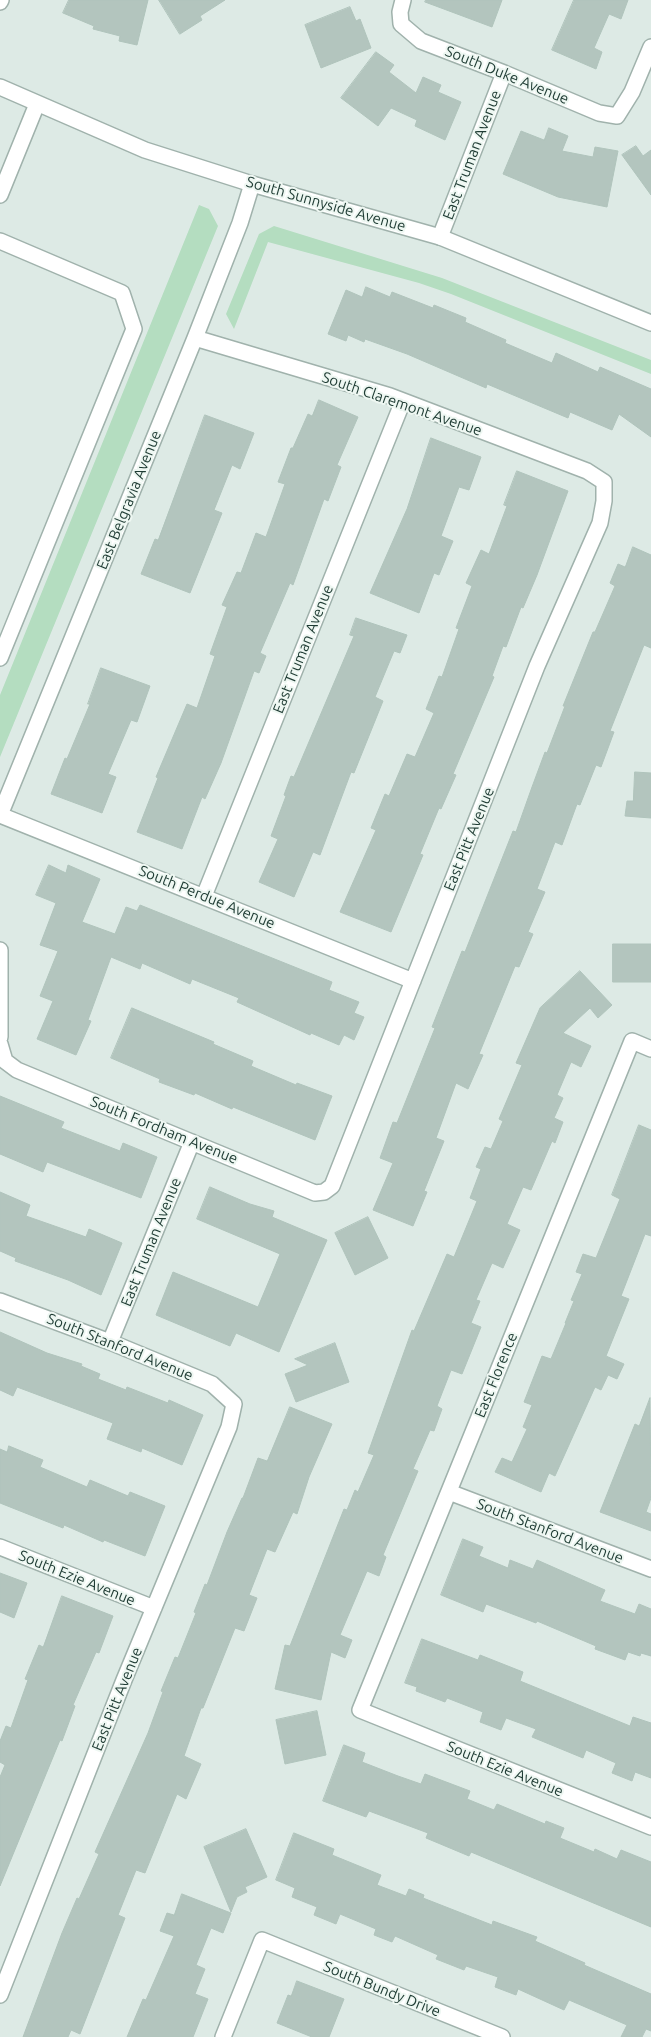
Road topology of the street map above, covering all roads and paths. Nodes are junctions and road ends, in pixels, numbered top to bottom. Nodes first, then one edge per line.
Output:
1 (402, 0) edge
2 (651, 47) edge
3 (504, 73) junction
4 (0, 87) edge
5 (37, 104) junction
6 (252, 184) junction
7 (0, 194) edge
8 (440, 237) junction
9 (0, 241) edge
10 (651, 324) edge
11 (195, 338) junction
12 (402, 401) junction
13 (604, 482) joint
14 (6, 628) edge
15 (0, 658) edge
16 (0, 815) edge
17 (204, 896) junction
18 (0, 950) edge
19 (413, 981) junction
20 (0, 1037) edge
21 (0, 1044) edge
22 (651, 1049) edge
23 (192, 1142) junction
24 (324, 1192) joint
25 (0, 1301) edge
26 (110, 1342) junction
27 (234, 1404) joint
28 (448, 1492) junction
29 (0, 1547) edge
30 (651, 1569) edge
31 (154, 1608) junction
32 (360, 1710) joint
33 (651, 1827) edge
34 (0, 1996) edge
35 (222, 2037) edge
36 (502, 2037) edge

1 - 3 street, South Duke Avenue
2 - 3 street, South Duke Avenue
3 - 8 street, East Truman Avenue
4 - 5 street, South Sunnyside Avenue
5 - 6 street, South Sunnyside Avenue
5 - 7 street
6 - 8 street, South Sunnyside Avenue
6 - 11 street, East Belgravia Avenue
8 - 10 street, South Sunnyside Avenue
9 - 14 street
11 - 12 street, South Claremont Avenue
11 - 16 street, East Belgravia Avenue
12 - 13 street, South Claremont Avenue
12 - 17 street, East Truman Avenue
13 - 19 street, East Pitt Avenue
14 - 15 street
16 - 17 street, South Perdue Avenue
17 - 19 street, South Perdue Avenue
18 - 20 street
19 - 24 street, East Pitt Avenue
21 - 23 street, South Fordham Avenue
22 - 28 street, East Florence
23 - 24 street, South Fordham Avenue
23 - 26 street, East Truman Avenue
25 - 26 street, South Stanford Avenue
26 - 27 street, South Stanford Avenue
27 - 31 street, East Pitt Avenue
28 - 30 street, South Stanford Avenue
28 - 32 street, East Florence
29 - 31 street, South Ezie Avenue
31 - 34 street, East Pitt Avenue
32 - 33 street, South Ezie Avenue
35 - 36 street, South Bundy Drive

